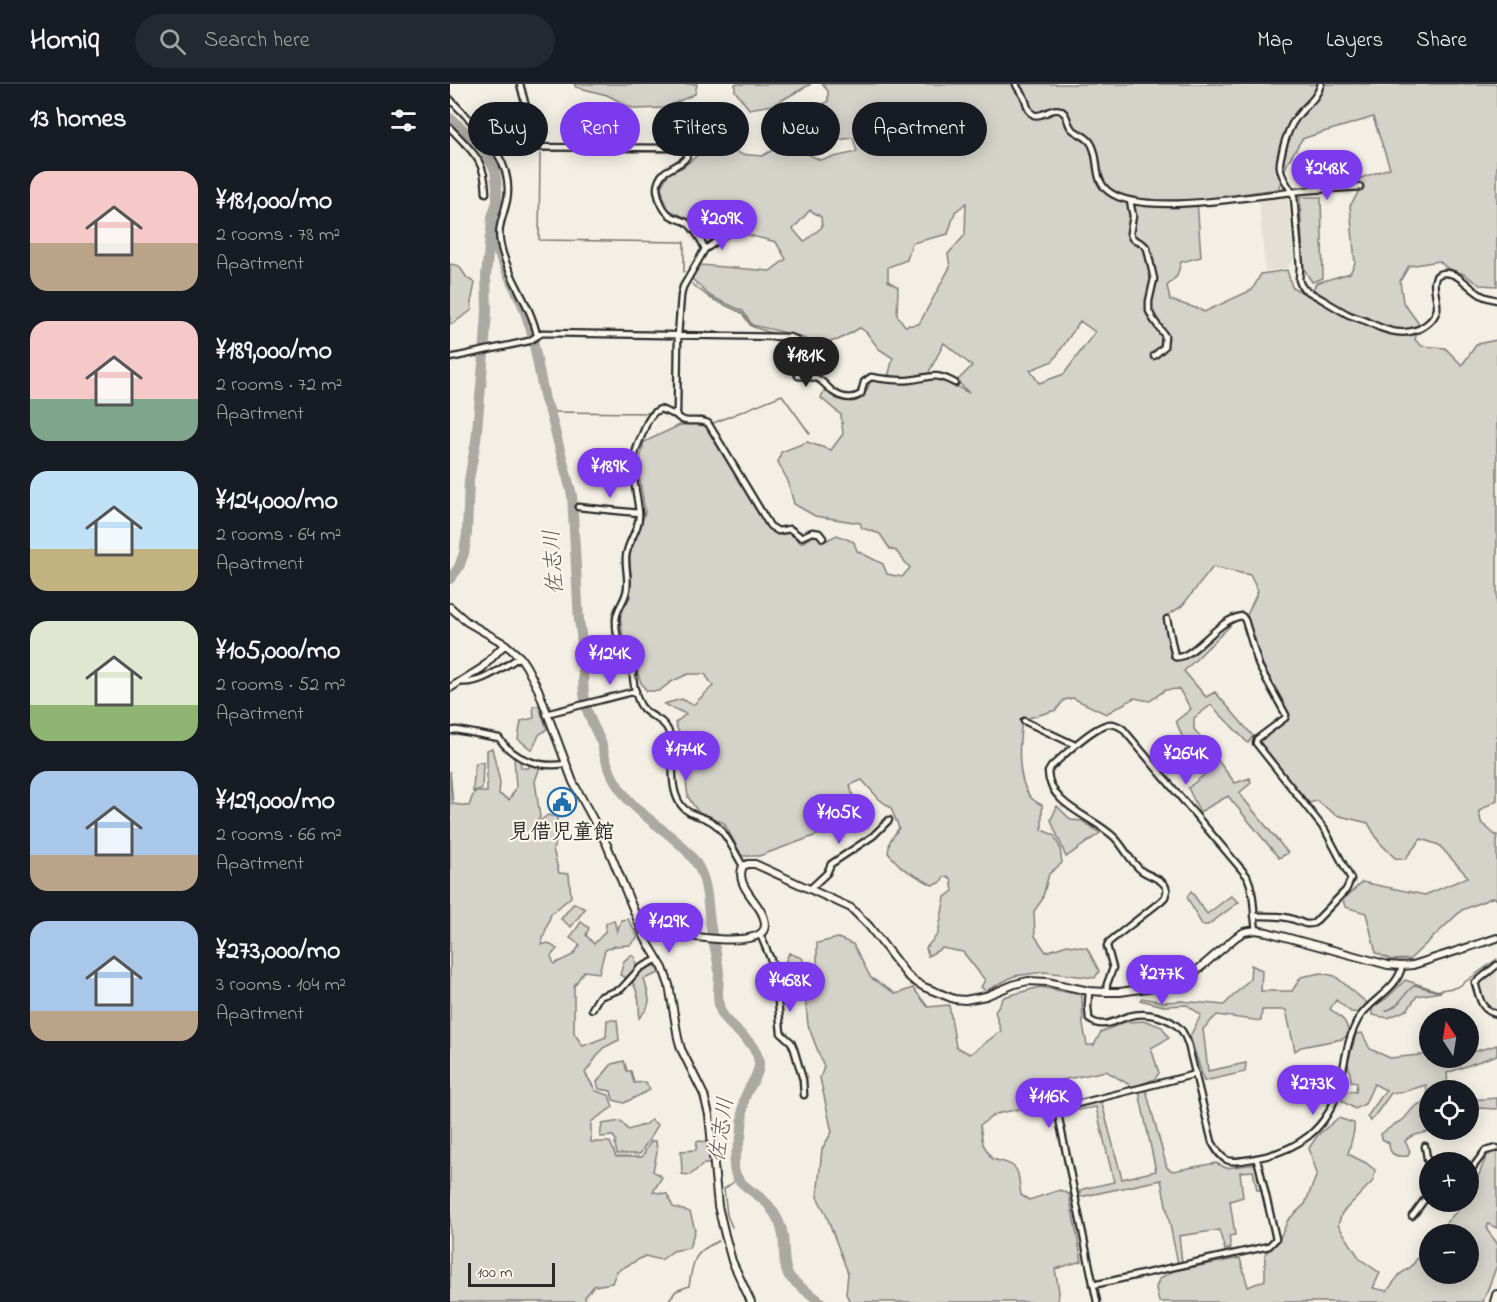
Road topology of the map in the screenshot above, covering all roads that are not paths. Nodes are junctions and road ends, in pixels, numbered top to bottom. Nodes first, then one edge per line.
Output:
1 (520, 84) edge
2 (1016, 84) edge
3 (1321, 84) edge
4 (450, 99) edge
5 (525, 102) edge
6 (468, 118) edge
7 (450, 128) edge
8 (548, 147) edge
9 (499, 156) edge
10 (1360, 187) dead end
11 (1292, 192) junction
12 (486, 193) dead end
13 (1130, 201) junction
14 (731, 232) dead end
15 (705, 249) junction
16 (1497, 300) edge
17 (537, 335) junction
18 (678, 336) junction
19 (1154, 356) dead end
20 (450, 358) edge
21 (955, 383) dead end
22 (675, 414) junction
23 (578, 507) dead end
24 (639, 513) junction
25 (823, 538) dead end
26 (450, 607) edge
27 (1167, 619) dead end
28 (505, 644) junction
29 (520, 657) junction
30 (458, 682) junction
31 (450, 688) edge
32 (636, 691) junction
33 (546, 714) junction
34 (1024, 721) dead end
35 (450, 731) edge
36 (1075, 746) junction
37 (566, 764) junction
38 (889, 820) dead end
39 (743, 866) junction
40 (810, 889) junction
41 (1254, 916) junction
42 (639, 923) junction
43 (1256, 930) junction
44 (760, 934) junction
45 (1497, 938) edge
46 (658, 959) junction
47 (1497, 965) edge
48 (1402, 966) junction
49 (1089, 991) junction
50 (1106, 992) junction
51 (592, 1009) dead end
52 (1497, 1014) edge
53 (1196, 1074) junction
54 (804, 1095) dead end
55 (1425, 1146) dead end
56 (1497, 1148) edge
57 (1426, 1152) edge
58 (1256, 1158) junction
59 (1479, 1159) edge
60 (1419, 1207) edge
61 (1412, 1216) dead end
62 (1093, 1285) junction
63 (1497, 1295) edge
64 (751, 1302) edge
65 (1097, 1302) edge
66 (1494, 1302) edge

1 - 5 street
2 - 13 street
3 - 11 street
4 - 6 street
7 - 12 street
8 - 15 street
9 - 17 street
10 - 11 street
11 - 13 street
11 - 16 street
13 - 19 street
14 - 15 street
15 - 18 street
17 - 18 street
17 - 20 street
18 - 21 street
18 - 22 street
22 - 24 street
22 - 25 street
23 - 24 street
24 - 32 street
26 - 28 street
27 - 41 street
28 - 29 street
28 - 30 street
29 - 30 street
29 - 33 street
30 - 31 street
32 - 33 street
32 - 39 street
33 - 37 street
34 - 36 street
35 - 37 street
36 - 41 street
36 - 50 street
37 - 42 street
38 - 40 street
39 - 40 street
39 - 44 street
40 - 49 street
41 - 43 street
42 - 44 street
42 - 46 street
43 - 48 street
43 - 50 street
44 - 54 street
45 - 48 street
46 - 51 street
46 - 64 street
47 - 52 street
48 - 58 street
49 - 50 street
49 - 53 street
53 - 58 street
53 - 62 street
55 - 57 street
56 - 59 street
58 - 62 street
60 - 61 street
62 - 65 street
63 - 66 main road

